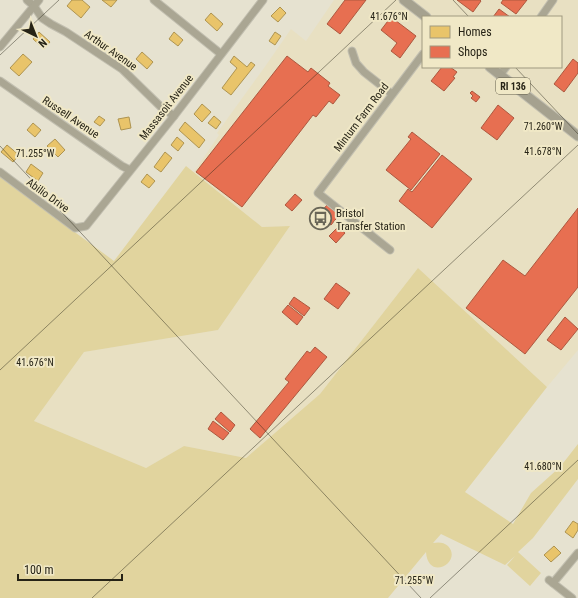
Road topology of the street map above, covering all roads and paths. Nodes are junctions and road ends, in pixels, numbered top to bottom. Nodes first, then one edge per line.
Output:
1 (27, 0) edge
2 (154, 0) edge
3 (262, 0) edge
4 (404, 0) edge
5 (553, 0) edge
6 (36, 3) edge
7 (425, 16) edge
8 (542, 16) edge
9 (0, 47) edge
10 (352, 51) dead end
11 (221, 54) junction
12 (422, 55) edge
13 (491, 68) edge
14 (505, 68) edge
15 (500, 75) junction
16 (0, 81) edge
17 (392, 94) junction
18 (174, 116) junction
19 (578, 136) edge
20 (130, 170) junction
21 (0, 172) edge
22 (86, 226) joint
23 (390, 250) dead end
24 (578, 553) edge
25 (572, 598) edge

1 - 6 street, Arthur Avenue
2 - 11 street
3 - 11 street, Massasoit Avenue
4 - 7 main road
5 - 8 street
6 - 9 street
6 - 18 street, Arthur Avenue
10 - 17 street
11 - 18 street, Massasoit Avenue
12 - 17 street, Minturn Farm Road
13 - 15 main road, RI 136
14 - 15 street
15 - 19 main road, RI 136
16 - 20 street, Russell Avenue
17 - 23 street, Minturn Farm Road
18 - 20 street, Massasoit Avenue
20 - 22 street, Massasoit Avenue
21 - 22 street, Abilio Drive
24 - 25 street

